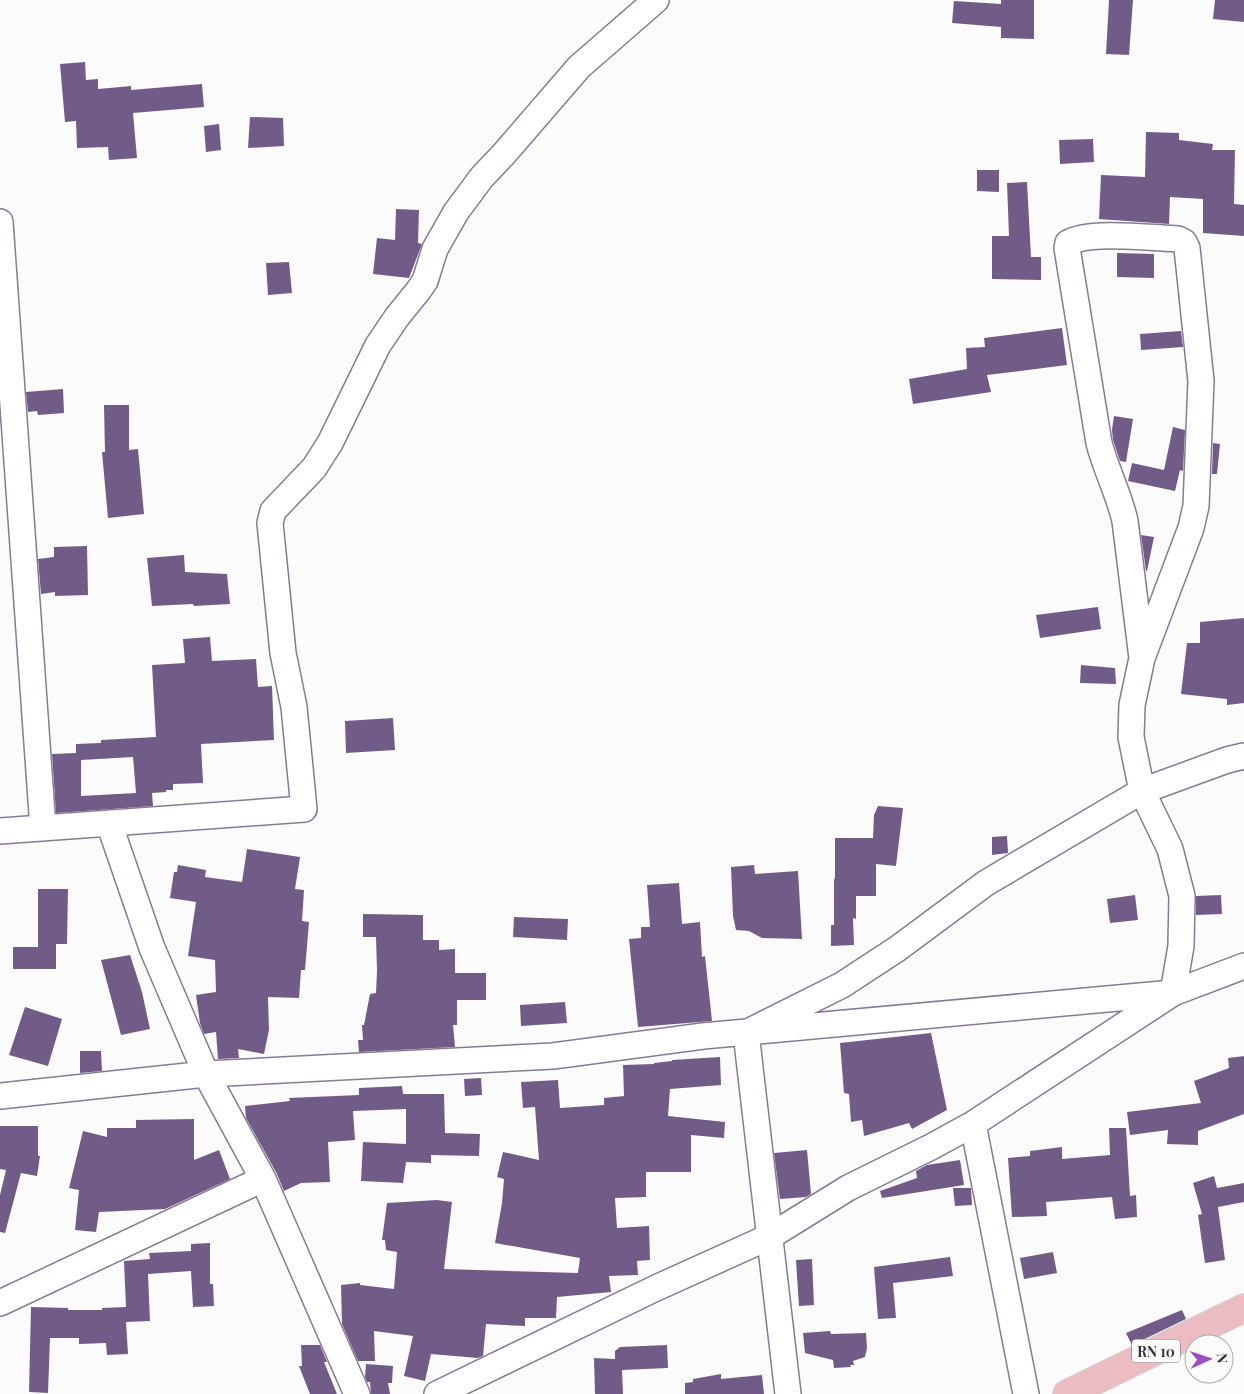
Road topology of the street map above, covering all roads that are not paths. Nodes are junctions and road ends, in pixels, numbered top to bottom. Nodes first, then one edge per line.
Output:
1 (656, 0) edge
2 (0, 222) edge
3 (1142, 658) junction
4 (1244, 756) edge
5 (1142, 791) junction
6 (109, 823) junction
7 (42, 828) junction
8 (0, 831) edge
9 (1244, 966) edge
10 (1173, 993) junction
11 (746, 1032) junction
12 (206, 1074) junction
13 (0, 1096) edge
14 (973, 1124) junction
15 (263, 1179) junction
16 (769, 1237) junction
17 (0, 1302) edge
18 (1244, 1308) edge
19 (357, 1394) edge
20 (437, 1394) edge
21 (788, 1394) edge
22 (1026, 1394) edge
23 (1067, 1394) edge

1 - 6 street
2 - 7 street
3 - 3 street
3 - 5 street
4 - 5 street
5 - 10 street
5 - 11 street
6 - 7 street
6 - 12 street
7 - 8 street
9 - 10 street
10 - 11 street
10 - 14 street
11 - 12 street
11 - 16 street
12 - 13 street
12 - 15 street
14 - 16 street
14 - 22 street
15 - 17 street
15 - 19 street
16 - 20 street
16 - 21 street
18 - 23 main road, RN 10

